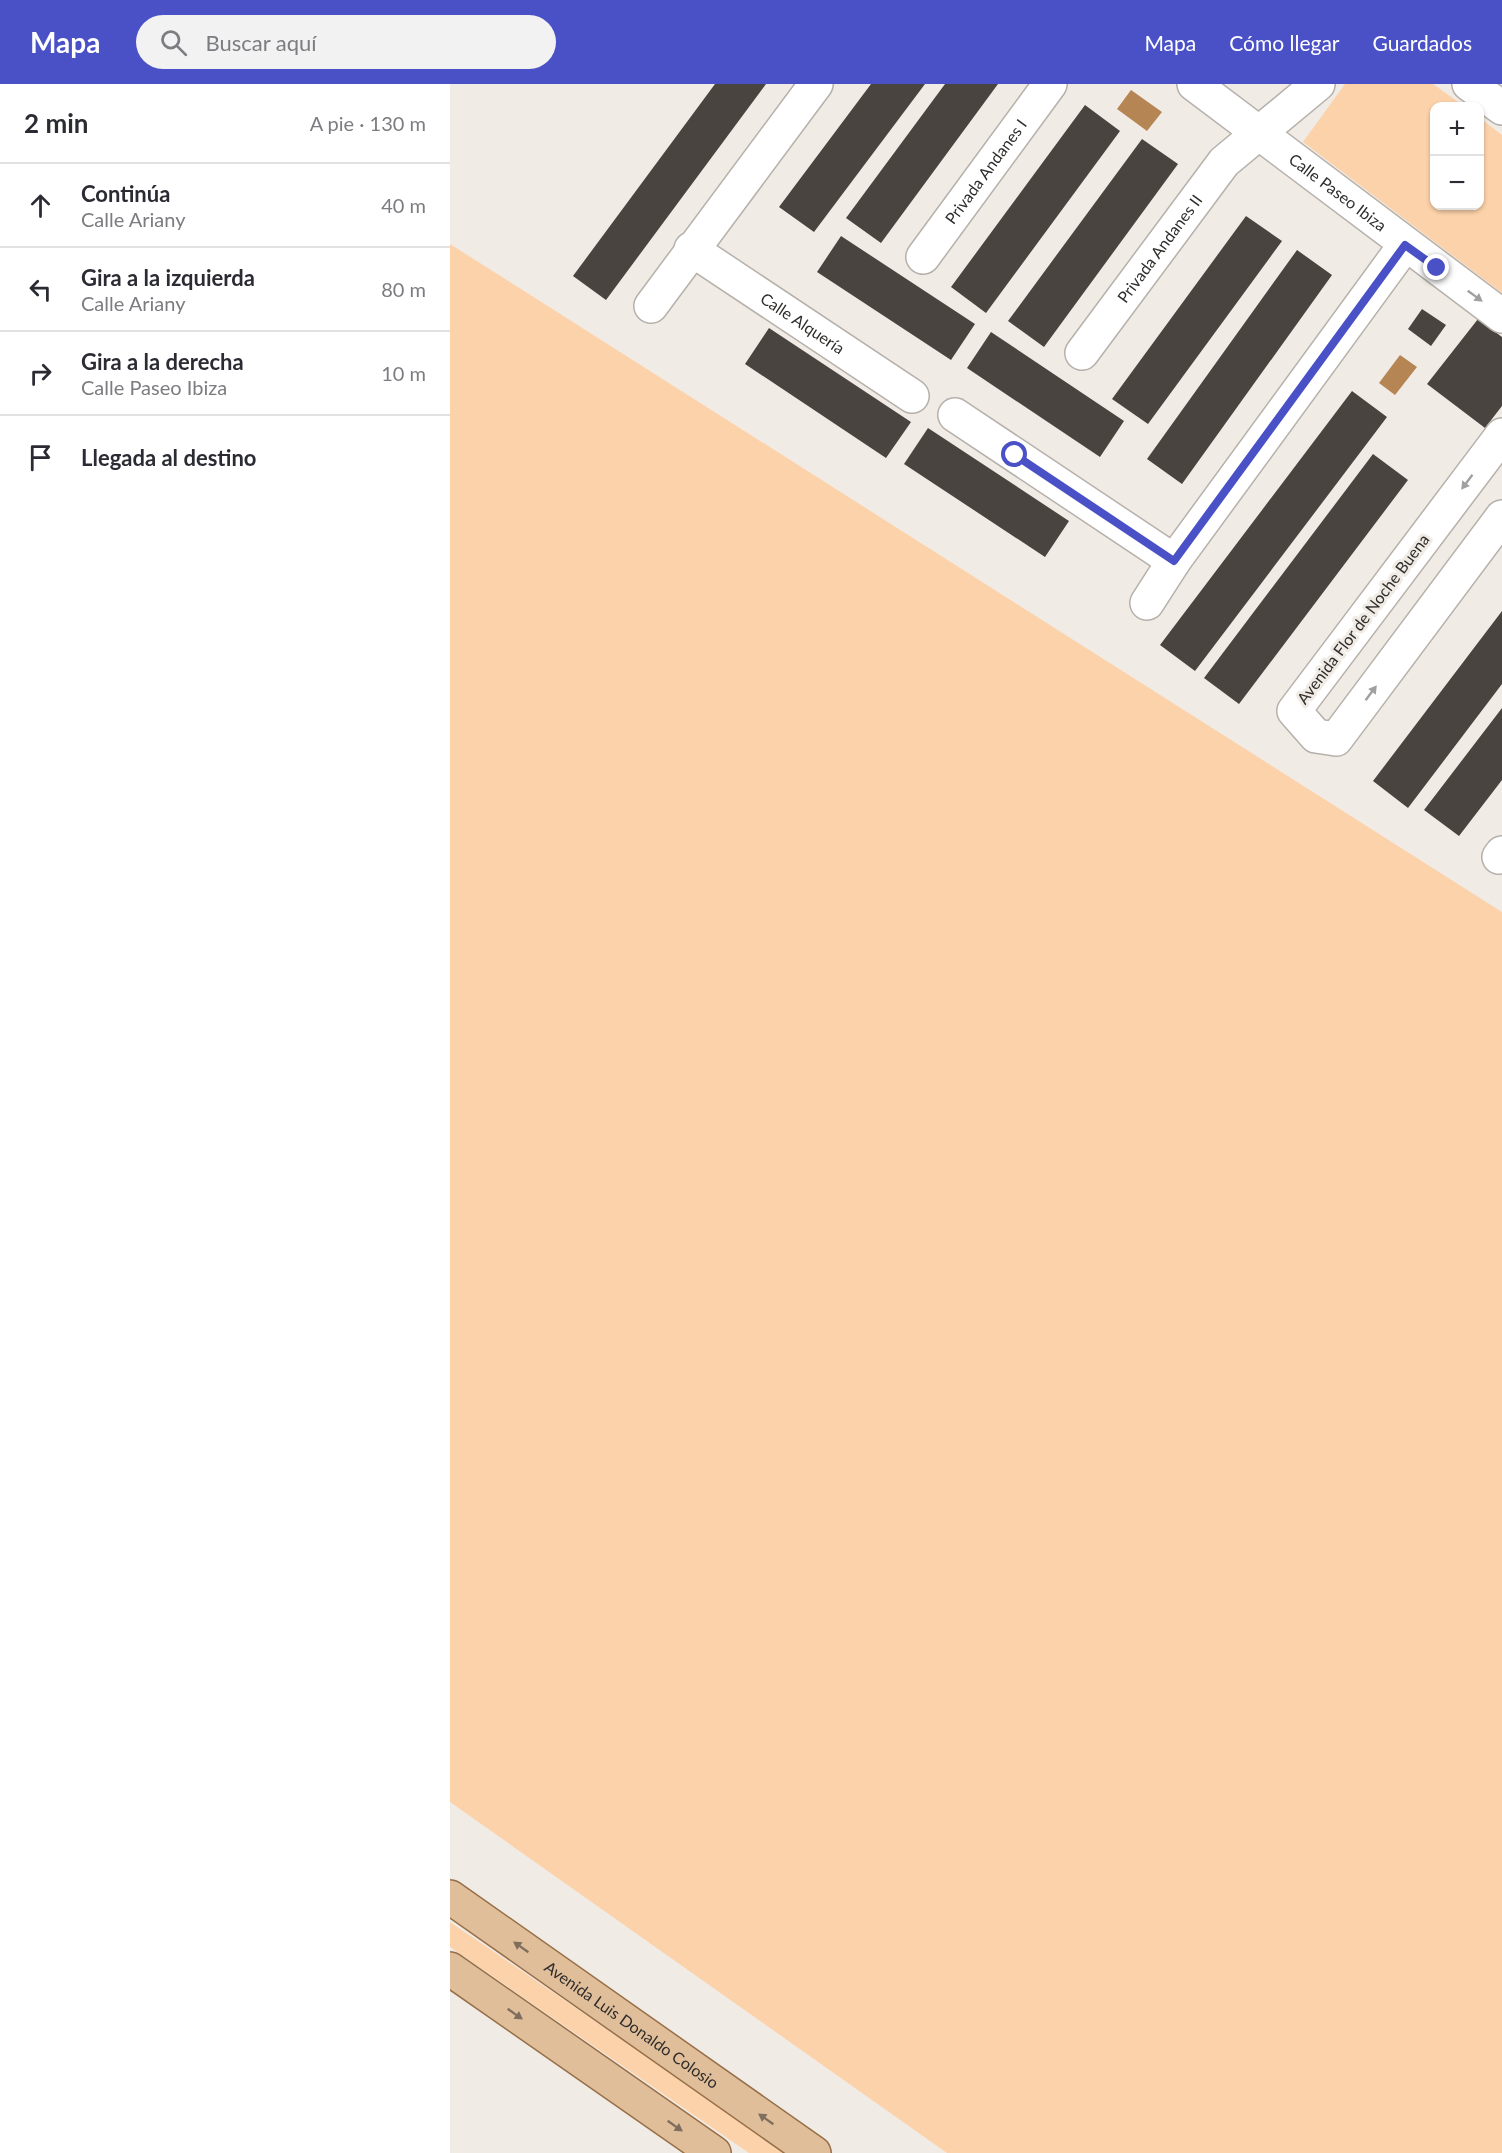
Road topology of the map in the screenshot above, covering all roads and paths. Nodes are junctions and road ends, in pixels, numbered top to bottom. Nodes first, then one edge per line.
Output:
1 (816, 84) edge
2 (1050, 84) edge
3 (1194, 84) edge
4 (1318, 84) edge
5 (1469, 84) edge
6 (1502, 108) edge
7 (1251, 141) junction
8 (1405, 245) junction
9 (691, 249) junction
10 (923, 258) dead end
11 (651, 306) dead end
12 (1502, 316) edge
13 (1082, 353) dead end
14 (912, 396) dead end
15 (956, 415) dead end
16 (1502, 435) edge
17 (1502, 517) edge
18 (1174, 561) junction
19 (1148, 603) dead end
20 (450, 1897) edge
21 (450, 1969) edge
22 (714, 2153) edge
23 (814, 2153) edge

1 - 9 street
2 - 10 street, Privada Andanes I
3 - 7 street, Calle Paseo Ibiza
4 - 7 street
5 - 6 street
7 - 8 street, Calle Paseo Ibiza
7 - 13 street, Privada Andanes II
8 -> 12 street, Calle Paseo Ibiza
8 - 18 street
9 - 11 street
9 - 14 street, Calle Alquería
15 - 18 street
16 -> 17 street, Avenida Flor de Noche Buena
18 - 19 street
23 -> 20 main road, Avenida Luis Donaldo Colosio
21 -> 22 main road

